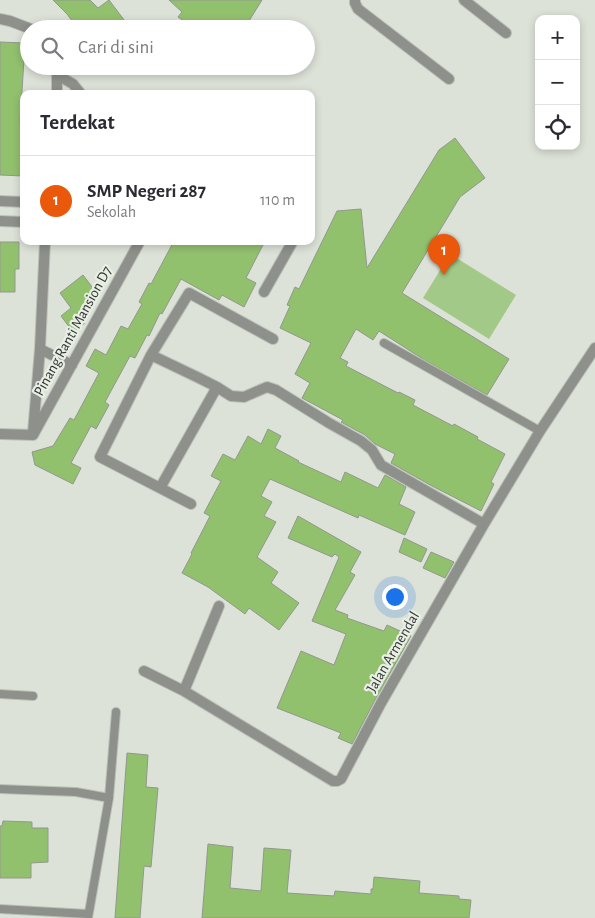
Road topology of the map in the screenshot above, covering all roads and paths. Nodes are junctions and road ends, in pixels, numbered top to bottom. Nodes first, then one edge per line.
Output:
1 (355, 0) edge
2 (464, 0) edge
3 (0, 19) edge
4 (20, 25) edge
5 (506, 33) dead end
6 (56, 75) edge
7 (61, 75) edge
8 (449, 78) dead end
9 (57, 90) edge
10 (78, 90) edge
11 (0, 200) edge
12 (20, 202) edge
13 (0, 221) edge
14 (20, 222) edge
15 (45, 245) edge
16 (138, 245) edge
17 (291, 245) edge
18 (264, 292) dead end
19 (274, 339) dead end
20 (384, 343) dead end
21 (595, 348) edge
22 (40, 349) junction
23 (152, 355) junction
24 (72, 365) junction
25 (217, 388) junction
26 (540, 431) junction
27 (0, 434) edge
28 (33, 435) junction
29 (160, 488) junction
30 (191, 504) dead end
31 (484, 524) junction
32 (218, 606) dead end
33 (144, 671) dead end
34 (184, 690) junction
35 (0, 694) edge
36 (33, 696) dead end
37 (116, 712) dead end
38 (0, 789) edge
39 (109, 798) junction
40 (0, 909) edge
41 (88, 916) edge

1 - 8 street
2 - 5 street
3 - 4 street
6 - 9 street
7 - 10 street
11 - 12 street
13 - 14 street
15 - 22 street
16 - 24 street, Pinang Ranti Mansion D7
17 - 18 street
19 - 23 street
20 - 26 lane
21 - 26 street, Jalan Armendal
22 - 24 street
22 - 28 street
23 - 25 street
23 - 29 street
24 - 28 street, Pinang Ranti Mansion D7
25 - 29 street
25 - 31 street
26 - 31 street, Jalan Armendal
27 - 28 street
29 - 30 street
31 - 34 street, Jalan Armendal
32 - 34 street
33 - 34 street, Jalan Armendal
35 - 36 lane
37 - 39 lane
38 - 39 lane
39 - 41 lane
40 - 41 lane

